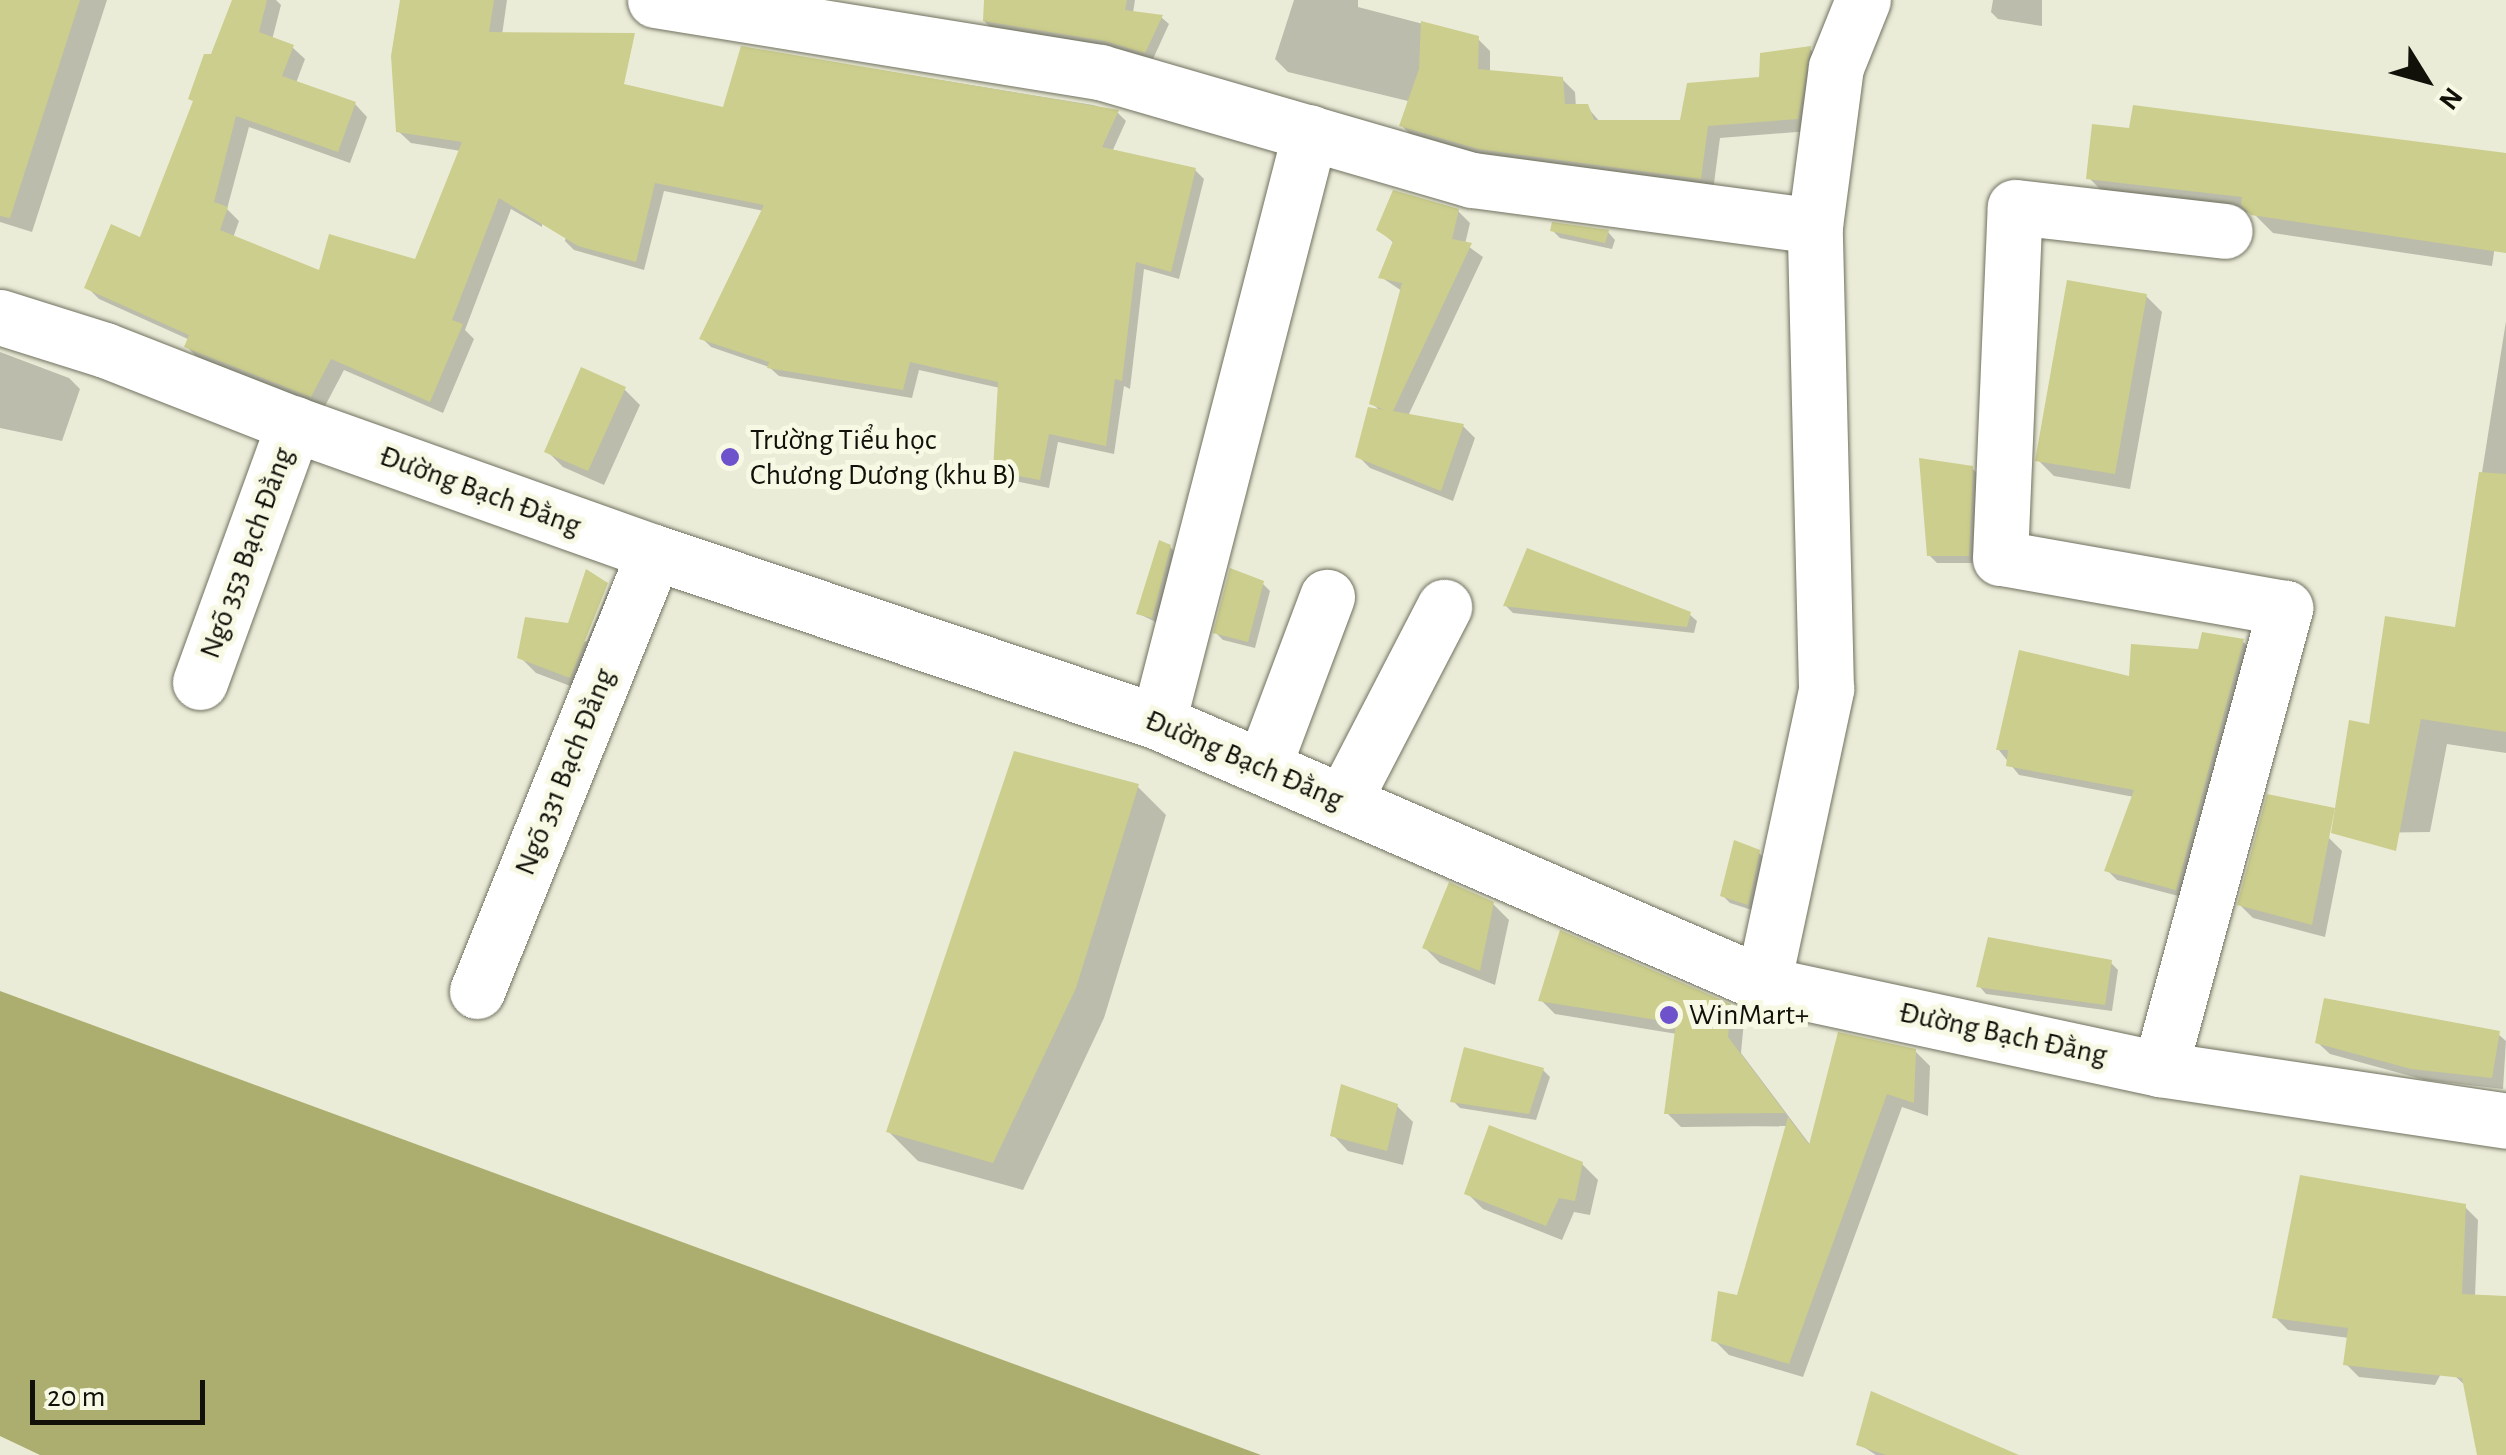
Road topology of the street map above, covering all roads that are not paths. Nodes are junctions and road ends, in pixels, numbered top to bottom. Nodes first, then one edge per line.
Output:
1 (655, 0) edge
2 (1863, 0) edge
3 (1310, 132) junction
4 (1815, 226) junction
5 (2225, 231) dead end
6 (0, 317) edge
7 (294, 424) junction
8 (654, 552) junction
9 (1327, 597) dead end
10 (1444, 607) dead end
11 (200, 682) dead end
12 (1158, 722) junction
13 (1263, 767) junction
14 (1343, 802) junction
15 (1763, 984) junction
16 (478, 991) dead end
17 (2160, 1069) junction
18 (2506, 1121) edge

1 - 3 street
2 - 4 street
3 - 4 street
3 - 12 street
4 - 15 street
5 - 17 street
6 - 7 street, Đường Bạch Đằng
7 - 8 street, Đường Bạch Đằng
7 - 11 street, Ngõ 353 Bạch Đằng
8 - 12 street, Đường Bạch Đằng
8 - 16 street, Ngõ 331 Bạch Đằng
9 - 13 street
10 - 14 street
12 - 13 street, Đường Bạch Đằng
13 - 14 street, Đường Bạch Đằng
14 - 15 street, Đường Bạch Đằng
15 - 17 street, Đường Bạch Đằng
17 - 18 street, Đường Bạch Đằng

